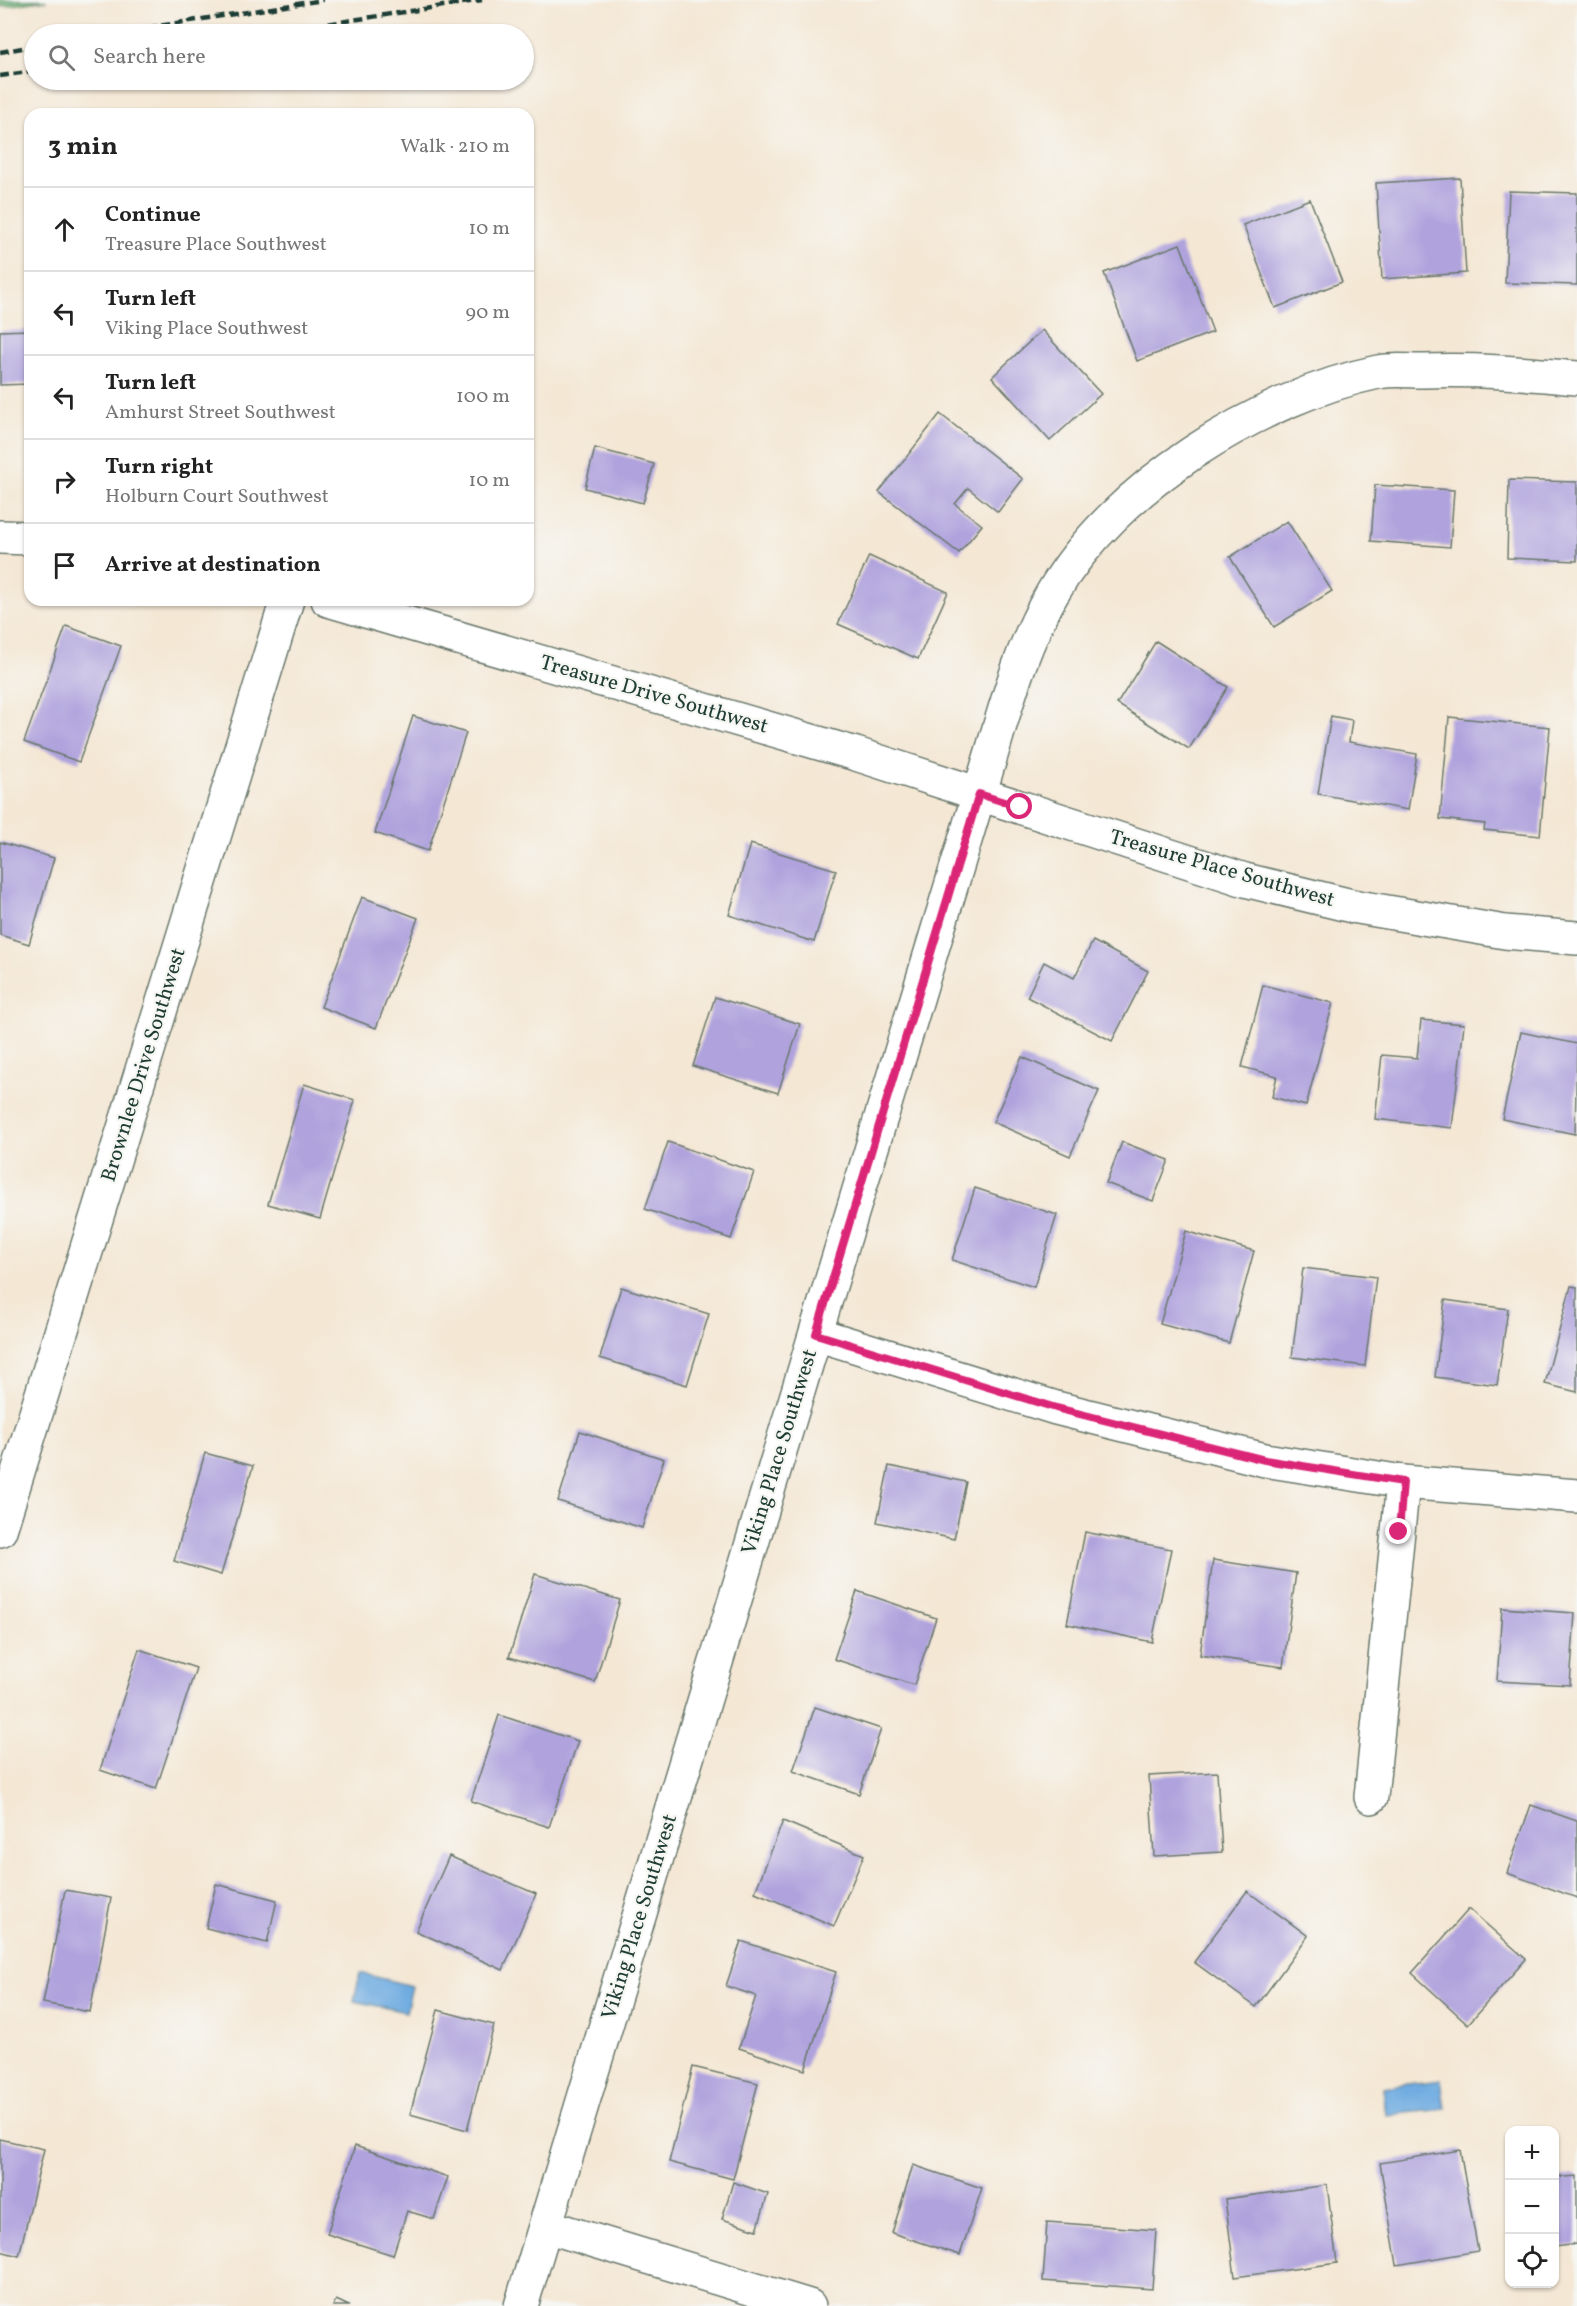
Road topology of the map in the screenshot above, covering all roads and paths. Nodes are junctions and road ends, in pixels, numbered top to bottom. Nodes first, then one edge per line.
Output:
1 (1577, 378) edge
2 (0, 537) edge
3 (24, 538) edge
4 (285, 606) edge
5 (349, 606) edge
6 (979, 794) junction
7 (1577, 938) edge
8 (816, 1334) junction
9 (1403, 1482) junction
10 (1577, 1496) edge
11 (0, 1530) edge
12 (1371, 1797) dead end
13 (546, 2226) junction
14 (521, 2306) edge
15 (809, 2306) edge

1 - 6 street, Viking Place Southwest
2 - 3 street
4 - 11 street, Brownlee Drive Southwest
5 - 6 street, Treasure Drive Southwest
6 - 7 street, Treasure Place Southwest
6 - 8 street, Viking Place Southwest
8 - 9 street
8 - 13 street, Viking Place Southwest
9 - 10 street
9 - 12 street
13 - 14 street, Viking Place Southwest
13 - 15 street

